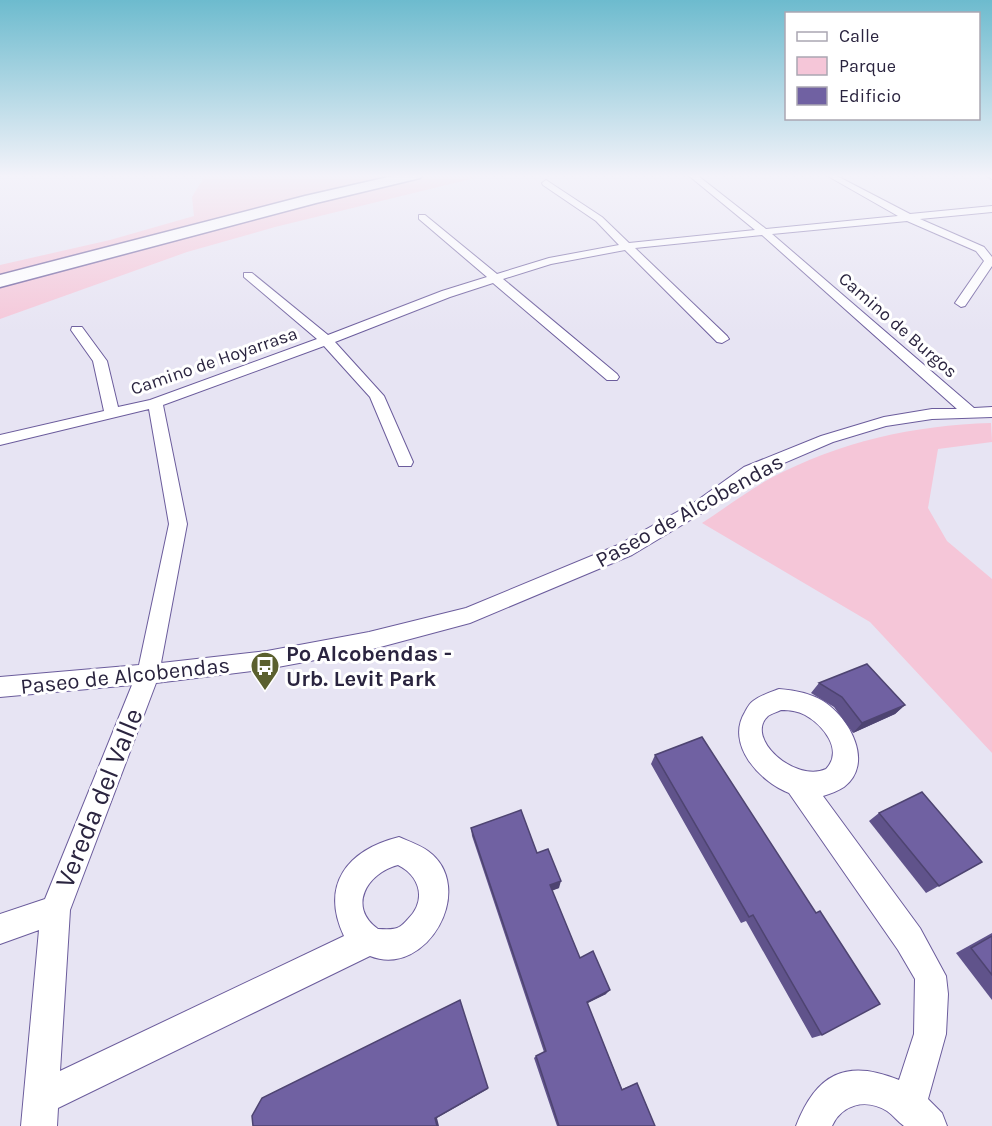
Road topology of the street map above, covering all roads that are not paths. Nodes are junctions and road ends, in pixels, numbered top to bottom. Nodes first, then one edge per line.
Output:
1 (183, 228) edge
2 (209, 228) edge
3 (435, 228) edge
4 (608, 228) edge
5 (758, 228) edge
6 (823, 228) edge
7 (929, 228) edge
8 (766, 234) junction
9 (628, 246) junction
10 (0, 272) edge
11 (248, 275) dead end
12 (495, 276) junction
13 (0, 281) edge
14 (961, 303) dead end
15 (77, 330) dead end
16 (722, 339) dead end
17 (327, 341) junction
18 (612, 377) dead end
19 (155, 403) junction
20 (970, 412) junction
21 (992, 412) edge
22 (112, 413) junction
23 (0, 440) edge
24 (405, 462) dead end
25 (148, 674) junction
26 (0, 687) edge
27 (798, 784) dead end
28 (54, 910) junction
29 (0, 929) edge
30 (368, 941) dead end
31 (40, 1112) edge
32 (918, 1116) edge
33 (814, 1126) edge

1 - 10 highway
2 - 13 highway
3 - 12 street
4 - 9 street
5 - 8 street, Camino de Burgos
6 - 8 street, Camino de Hoyarrasa
7 - 14 street, Camino de Hoyarrasa
8 - 9 street, Camino de Hoyarrasa
8 - 20 street, Camino de Burgos
9 - 12 street, Camino de Hoyarrasa
9 - 16 street
11 - 17 street, Camino de Hoyarrasa
12 - 17 street, Camino de Hoyarrasa
12 - 18 street
15 - 22 street, Camino de Hoyarrasa
17 - 19 street, Camino de Hoyarrasa
17 - 24 street, Camino de Hoyarrasa
19 - 22 street, Camino de Hoyarrasa
19 - 25 street, Vereda del Valle
20 - 21 street, Paseo de Alcobendas
20 - 25 street, Paseo de Alcobendas
22 - 23 street, Camino de Hoyarrasa
25 - 26 street, Paseo de Alcobendas
25 - 28 street, Vereda del Valle
27 - 32 street
28 - 29 street
28 - 31 street, Vereda del Valle
30 - 31 street
32 - 33 street

